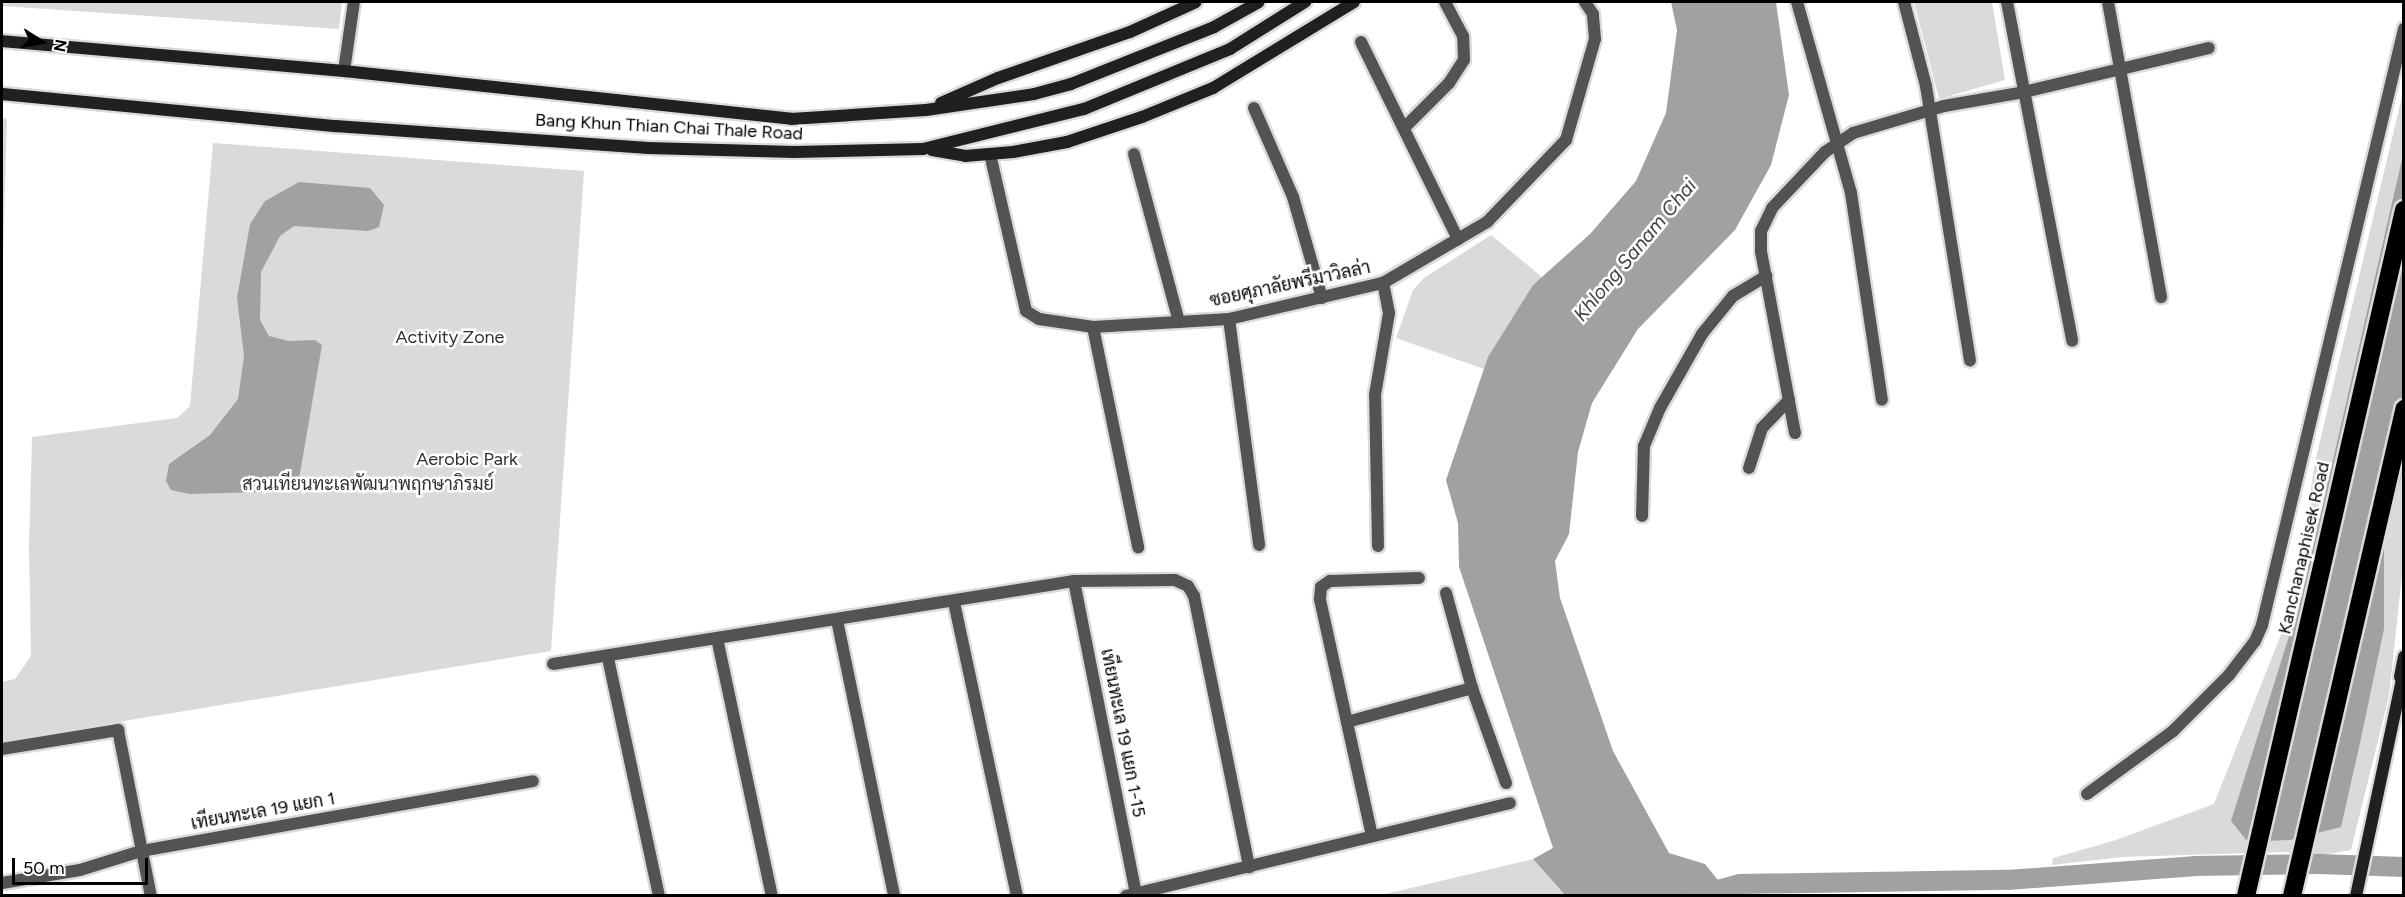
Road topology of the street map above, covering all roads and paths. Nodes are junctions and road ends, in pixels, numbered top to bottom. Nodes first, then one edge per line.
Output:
1 (354, 2) edge
2 (1196, 2) edge
3 (1259, 2) edge
4 (1305, 2) edge
5 (1354, 2) edge
6 (1445, 2) edge
7 (1585, 2) edge
8 (1797, 2) edge
9 (1904, 2) edge
10 (2007, 2) edge
11 (2108, 2) edge
12 (2403, 29) edge
13 (2, 41) edge
14 (1361, 42) dead end
15 (2209, 48) dead end
16 (2120, 69) junction
17 (344, 71) junction
18 (2024, 92) junction
19 (2, 94) edge
20 (1254, 108) dead end
21 (927, 110) junction
22 (1930, 110) junction
23 (1404, 128) junction
24 (1837, 144) junction
25 (924, 149) junction
26 (990, 153) junction
27 (1134, 154) dead end
28 (2403, 210) edge
29 (1458, 239) junction
30 (1766, 276) junction
31 (1383, 283) junction
32 (2161, 297) dead end
33 (1322, 298) junction
34 (1228, 319) junction
35 (1179, 322) junction
36 (1093, 327) junction
37 (2072, 341) dead end
38 (1970, 360) dead end
39 (1789, 400) junction
40 (1882, 400) dead end
41 (2403, 409) edge
42 (1795, 433) dead end
43 (1749, 468) dead end
44 (1642, 516) dead end
45 (1259, 545) dead end
46 (1378, 546) dead end
47 (1138, 547) dead end
48 (1419, 578) dead end
49 (1074, 581) junction
50 (1446, 592) dead end
51 (954, 602) junction
52 (837, 620) junction
53 (717, 638) junction
54 (2403, 656) edge
55 (608, 657) junction
56 (553, 664) dead end
57 (2403, 670) edge
58 (2403, 679) edge
59 (1472, 688) junction
60 (2398, 696) junction
61 (1347, 722) junction
62 (2, 749) edge
63 (533, 781) dead end
64 (1506, 783) dead end
65 (2087, 794) dead end
66 (1510, 804) dead end
67 (1372, 836) junction
68 (141, 851) junction
69 (1249, 867) junction
70 (2, 883) edge
71 (1131, 894) edge
72 (151, 896) edge
73 (659, 896) edge
74 (772, 896) edge
75 (894, 896) edge
76 (1017, 896) edge
77 (2246, 896) edge
78 (2292, 896) edge
79 (2356, 896) edge

1 - 17 street
2 - 21 main road
3 - 21 main road, Bang Khun Thian Chai Thale Road
4 - 25 main road, Bang Khun Thian Chai Thale Road
5 - 26 main road
6 - 23 street
7 - 29 street, ซอยศุภาลัยพรีมาวิลล่า
8 - 24 street
9 - 22 street
10 - 18 street
11 - 16 street
12 - 65 street
13 - 17 main road, Bang Khun Thian Chai Thale Road
14 - 23 street
15 - 16 street
16 - 18 street
16 - 32 street
17 - 21 main road, Bang Khun Thian Chai Thale Road
18 - 22 street
18 - 37 street
19 - 25 main road, Bang Khun Thian Chai Thale Road
20 - 33 street
22 - 24 street
22 - 38 street
23 - 29 street
24 - 30 street
24 - 40 street
25 - 26 main road
26 - 36 street, ซอยศุภาลัยพรีมาวิลล่า
27 - 35 street
28 - 77 highway, Kanchanaphisek Road
29 - 31 street, ซอยศุภาลัยพรีมาวิลล่า
30 - 39 street
30 - 44 street
31 - 33 street, ซอยศุภาลัยพรีมาวิลล่า
31 - 46 street
33 - 34 street, ซอยศุภาลัยพรีมาวิลล่า
34 - 35 street, ซอยศุภาลัยพรีมาวิลล่า
34 - 45 street
35 - 36 street, ซอยศุภาลัยพรีมาวิลล่า
36 - 47 street
39 - 42 street
39 - 43 street
41 - 78 highway
48 - 61 street
49 - 51 street
49 - 69 street
49 - 71 street, เทียนทะเล 19 แยก 1-15
50 - 59 street
51 - 52 street
51 - 76 street
52 - 53 street
52 - 75 street
53 - 55 street
53 - 74 street
54 - 60 main road
55 - 56 street
55 - 73 street
57 - 60 main road
58 - 60 main road
59 - 61 street
59 - 64 street
60 - 79 main road
61 - 67 street
62 - 68 street
63 - 68 street, เทียนทะเล 19 แยก 1
66 - 67 street
67 - 69 street
68 - 70 street, เทียนทะเล 19 แยก 1
68 - 72 street
69 - 71 street

